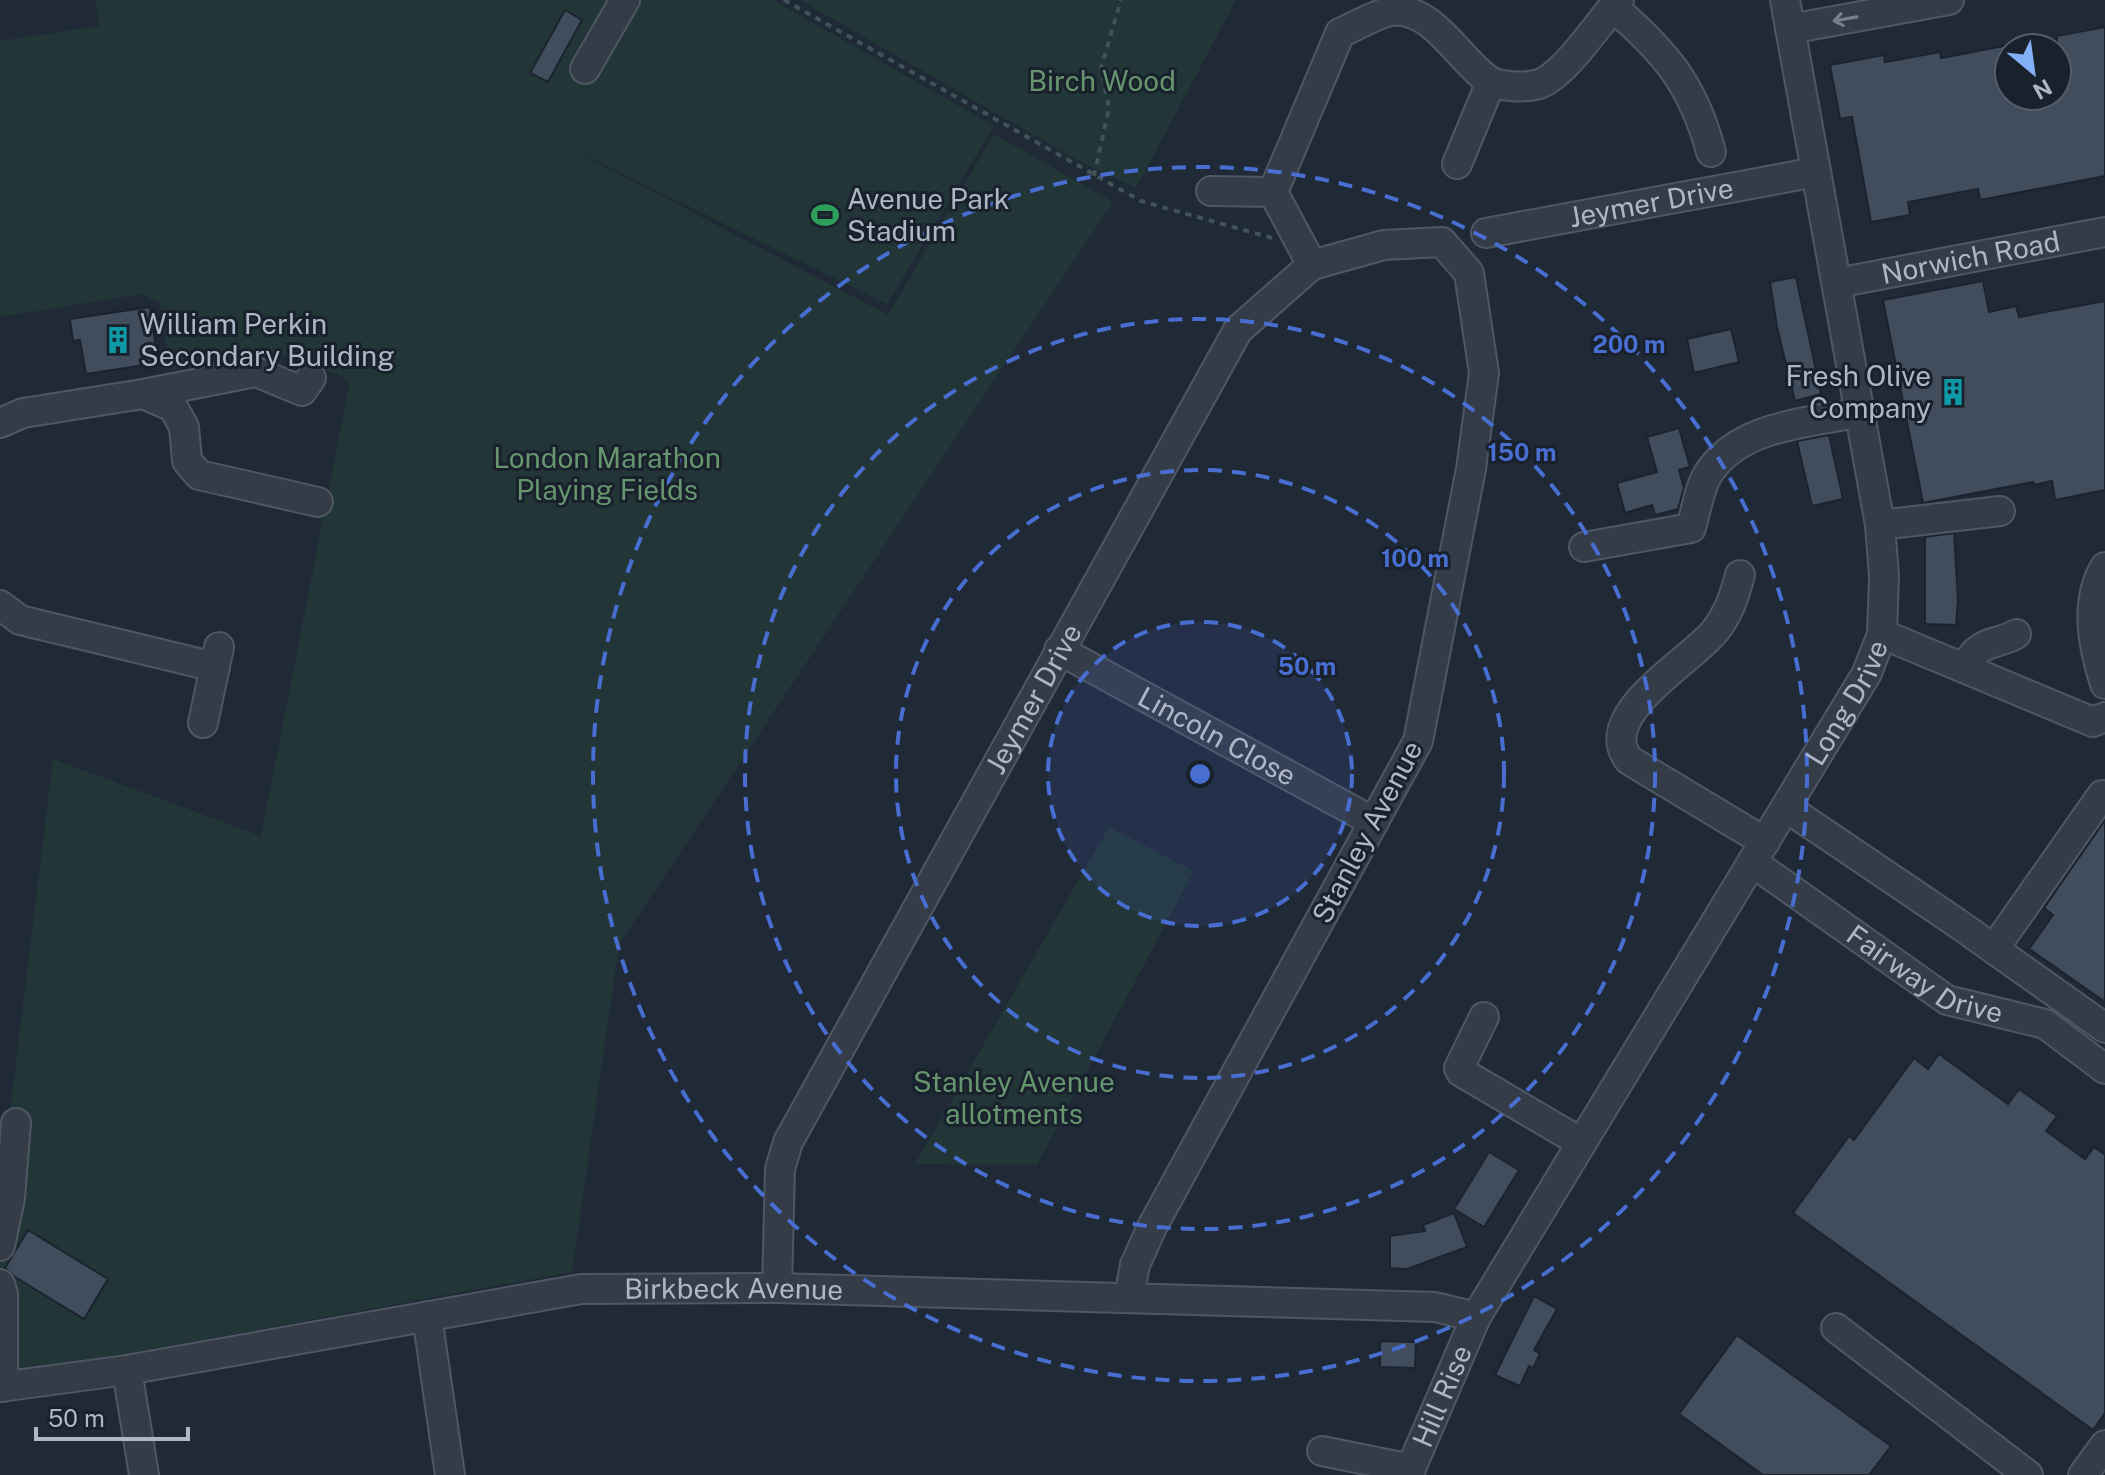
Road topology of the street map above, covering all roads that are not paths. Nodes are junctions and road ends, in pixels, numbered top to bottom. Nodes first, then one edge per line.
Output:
1 (625, 0) edge
2 (1785, 0) edge
3 (1949, 0) edge
4 (1616, 4) edge
5 (1790, 29) junction
6 (585, 69) dead end
7 (1491, 82) junction
8 (1711, 152) dead end
9 (1457, 164) dead end
10 (1816, 172) junction
11 (1211, 191) dead end
12 (1273, 192) junction
13 (2105, 232) edge
14 (1486, 233) dead end
15 (1442, 242) joint
16 (1312, 265) junction
17 (1837, 283) junction
18 (311, 378) dead end
19 (143, 394) junction
20 (1861, 412) junction
21 (0, 423) edge
22 (318, 502) dead end
23 (2000, 511) dead end
24 (1880, 525) junction
25 (1584, 547) dead end
26 (2105, 567) edge
27 (1740, 575) dead end
28 (0, 605) edge
29 (1882, 634) junction
30 (2016, 634) dead end
31 (1059, 650) junction
32 (1964, 668) junction
33 (2105, 684) edge
34 (2105, 717) edge
35 (203, 723) dead end
36 (2102, 795) dead end
37 (1787, 808) junction
38 (1374, 822) junction
39 (1759, 852) junction
40 (1994, 949) junction
41 (1484, 1017) dead end
42 (2105, 1028) edge
43 (2105, 1069) edge
44 (16, 1123) dead end
45 (1582, 1143) junction
46 (0, 1246) edge
47 (0, 1284) edge
48 (777, 1288) junction
49 (1129, 1297) junction
50 (427, 1316) junction
51 (1476, 1317) junction
52 (1836, 1328) dead end
53 (127, 1370) junction
54 (2, 1387) edge
55 (2105, 1445) edge
56 (1322, 1451) dead end
57 (1410, 1472) edge
58 (144, 1475) edge
59 (450, 1475) edge
60 (2028, 1475) edge
61 (2083, 1475) edge

1 - 6 street
2 - 5 street, Long Drive
3 -> 5 street
4 - 7 street
4 - 8 street
5 - 10 street, Long Drive
7 - 9 street
7 - 12 street
10 - 14 street, Jeymer Drive
10 - 17 street, Long Drive
11 - 12 street
12 - 16 street
13 - 17 street, Norwich Road
15 - 16 street, Jeymer Drive
15 - 38 street, Stanley Avenue
16 - 31 street, Jeymer Drive
17 - 20 street, Long Drive
18 - 19 street
19 - 21 street
19 - 22 street
20 - 24 street, Long Drive
20 - 25 street
23 - 24 street
24 - 29 street, Long Drive
26 - 33 street
27 - 39 street, Fairway Drive
28 - 35 street
29 - 32 street
29 - 37 street, Long Drive
30 - 32 street
31 - 38 street, Lincoln Close
31 - 48 street, Jeymer Drive
32 - 34 street
36 - 40 street
37 - 39 street, Long Drive
37 - 40 street
38 - 49 street, Stanley Avenue
39 - 43 street, Fairway Drive
39 - 45 street, Long Drive
40 - 42 street
41 - 45 street
44 - 46 street
45 - 51 street, Long Drive
47 - 54 street
48 - 49 street, Birkbeck Avenue
48 - 50 street, Birkbeck Avenue
49 - 51 street, Birkbeck Avenue
50 - 53 street, Birkbeck Avenue
50 - 59 street
51 - 57 street, Hill Rise
52 - 60 street
53 - 54 street, Birkbeck Avenue
53 - 58 street
55 - 61 street
56 - 57 street

